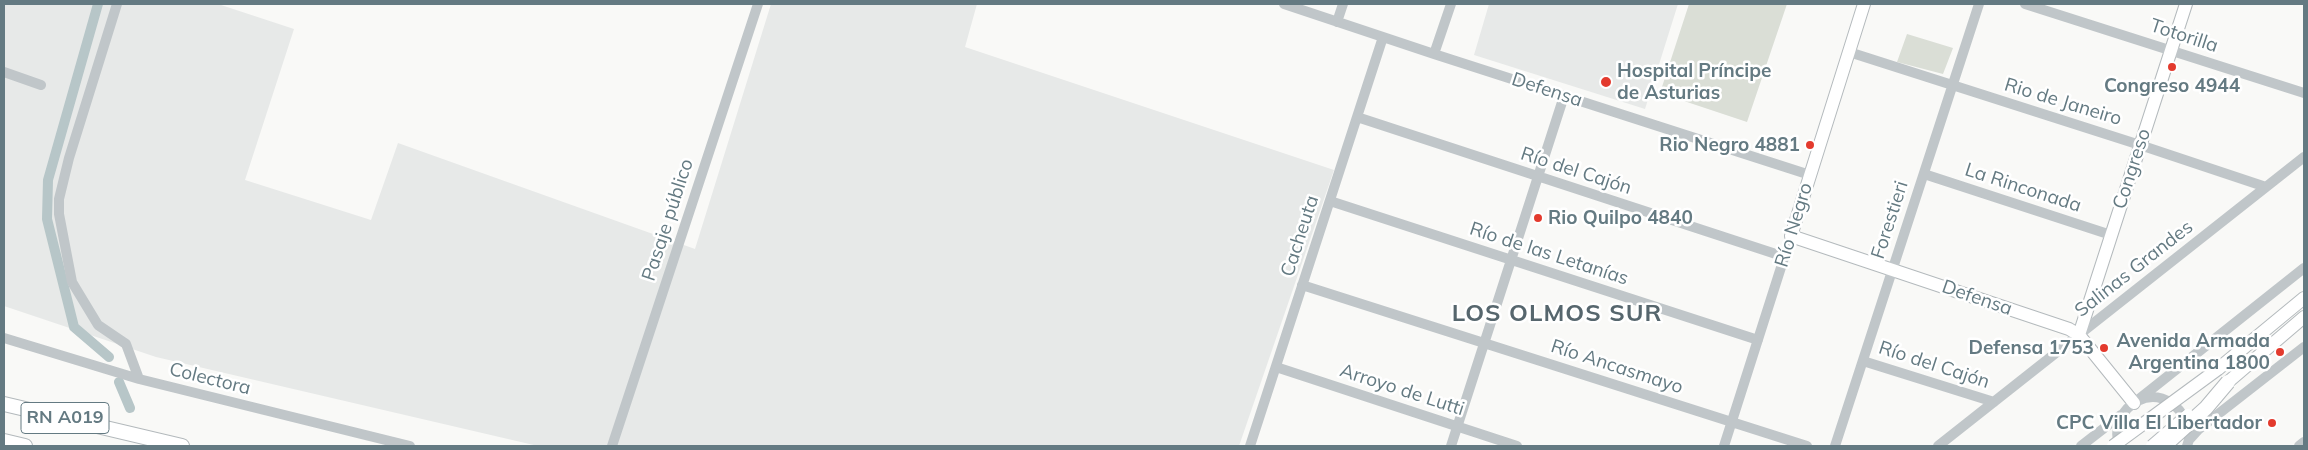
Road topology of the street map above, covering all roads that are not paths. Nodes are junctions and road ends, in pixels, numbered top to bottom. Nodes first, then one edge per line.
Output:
1 (117, 4) edge
2 (758, 4) edge
3 (1284, 4) edge
4 (1343, 4) edge
5 (1451, 4) edge
6 (1864, 4) edge
7 (1979, 4) edge
8 (2024, 4) edge
9 (2186, 4) edge
10 (1337, 22) junction
11 (1383, 37) junction
12 (2171, 50) junction
13 (1849, 52) junction
14 (1434, 54) junction
15 (4, 72) edge
16 (41, 85) dead end
17 (1952, 86) junction
18 (2304, 93) edge
19 (1564, 96) junction
20 (1357, 117) junction
21 (2140, 145) junction
22 (2304, 157) edge
23 (1924, 174) junction
24 (1810, 175) junction
25 (1539, 177) junction
26 (2266, 187) junction
27 (1330, 202) junction
28 (2111, 235) junction
29 (1791, 236) junction
30 (1785, 257) junction
31 (1511, 260) junction
32 (2304, 268) edge
33 (1892, 270) junction
34 (1302, 285) junction
35 (2304, 298) edge
36 (2304, 317) edge
37 (2079, 335) junction
38 (4, 338) edge
39 (1758, 340) junction
40 (1484, 343) junction
41 (2304, 347) edge
42 (1863, 361) junction
43 (1276, 367) junction
44 (139, 379) junction
45 (2228, 382) junction
46 (4, 402) edge
47 (1994, 402) junction
48 (2130, 407) junction
49 (1732, 422) junction
50 (1457, 427) junction
51 (4, 441) edge
52 (2304, 442) edge
53 (2188, 444) edge
54 (25, 446) edge
55 (182, 446) edge
56 (410, 446) edge
57 (612, 446) edge
58 (1250, 446) edge
59 (1451, 446) edge
60 (1517, 446) edge
61 (1724, 446) edge
62 (1807, 446) edge
63 (1835, 446) edge
64 (1938, 446) edge
65 (2081, 446) edge
66 (2113, 446) edge
67 (2120, 446) edge
68 (2152, 446) edge
69 (2164, 446) edge
70 (2299, 446) edge

1 - 44 street
2 - 57 street, Pasaje público
3 - 10 street, Defensa
4 - 10 street
5 - 14 street
6 - 13 main road, Río Negro
7 - 17 street, Forestieri
8 - 12 street, Totorilla
9 - 12 main road, Congreso
10 - 11 street, Defensa
11 - 14 street, Defensa
11 - 20 street, Cacheuta
12 - 18 street, Totorilla
12 - 21 main road, Congreso
13 - 17 street, Rio de Janeiro
13 - 24 main road, Río Negro
14 - 19 street, Defensa
15 - 16 street
17 - 21 street, Rio de Janeiro
17 - 23 street, Forestieri
19 - 24 street, Defensa
19 - 25 street
20 - 25 street, Río del Cajón
20 - 27 street, Cacheuta
21 - 26 street, Rio de Janeiro
21 - 28 main road, Congreso
22 - 26 street, Salinas Grandes
23 - 28 street, La Rinconada
23 - 33 street, Forestieri
24 - 29 main road, Río Negro
25 - 30 street, Río del Cajón
25 - 31 street
26 - 37 street, Salinas Grandes
27 - 31 street, Río de las Letanías
27 - 34 street, Cacheuta
28 - 37 main road, Congreso
29 - 30 street, Río Negro
29 - 33 main road, Defensa
30 - 39 street, Río Negro
31 - 39 street, Río de las Letanías
31 - 40 street
32 - 48 street
33 - 37 main road, Defensa
33 - 42 street, Forestieri
34 - 40 street, Río Ancasmayo
34 - 43 street, Cacheuta
35 - 66 main road, bridge
36 - 45 main road
37 - 47 street, Salinas Grandes
37 - 48 main road, Defensa
38 - 44 street, Colectora
39 - 49 street, Río Negro
40 - 49 street, Río Ancasmayo
40 - 50 street
41 - 53 street
42 - 47 street, Río del Cajón
42 - 63 street, Forestieri
43 - 50 street, Arroyo de Lutti
43 - 58 street, Cacheuta
44 - 56 street, Colectora
45 - 68 main road, bridge
45 - 69 highway, bridge
46 - 55 highway, RN A019
47 - 64 street, Salinas Grandes
48 - 53 street
48 - 65 street
48 - 67 street
49 - 61 street, Río Negro
49 - 62 street, Río Ancasmayo
50 - 59 street
50 - 60 street, Arroyo de Lutti
51 - 54 highway, RN A019
52 - 70 street

